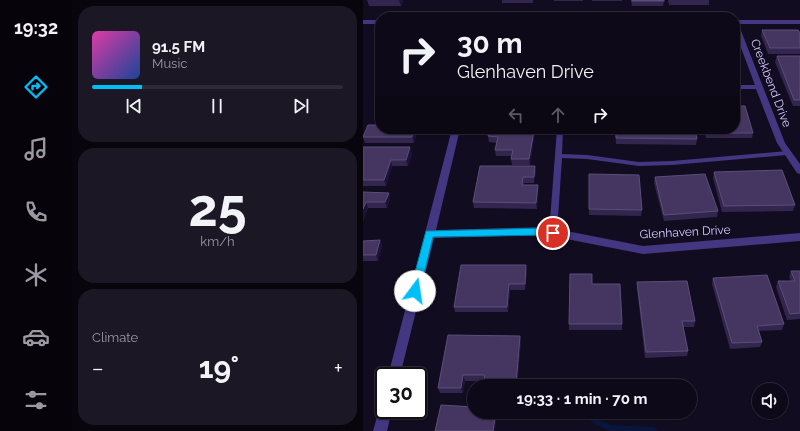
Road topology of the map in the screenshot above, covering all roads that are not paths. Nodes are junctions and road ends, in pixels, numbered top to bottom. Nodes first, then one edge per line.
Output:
1 (363, 22) edge
2 (375, 22) edge
3 (740, 22) edge
4 (800, 22) edge
5 (740, 35) edge
6 (760, 86) junction
7 (740, 87) edge
8 (454, 134) edge
9 (560, 134) edge
10 (787, 152) junction
11 (558, 156) junction
12 (800, 171) edge
13 (553, 233) junction
14 (430, 234) junction
15 (800, 237) edge
16 (396, 367) edge
17 (383, 419) edge
18 (380, 431) edge

1 - 2 street
3 - 4 street
5 - 6 street, Creekbend Drive
6 - 7 street
6 - 10 street, Creekbend Drive
8 - 14 street
9 - 11 lane
10 - 11 lane
10 - 12 street, Creekbend Drive
11 - 13 lane
13 - 14 street, Glenhaven Drive
13 - 15 street, Glenhaven Drive
14 - 16 street
17 - 18 street

